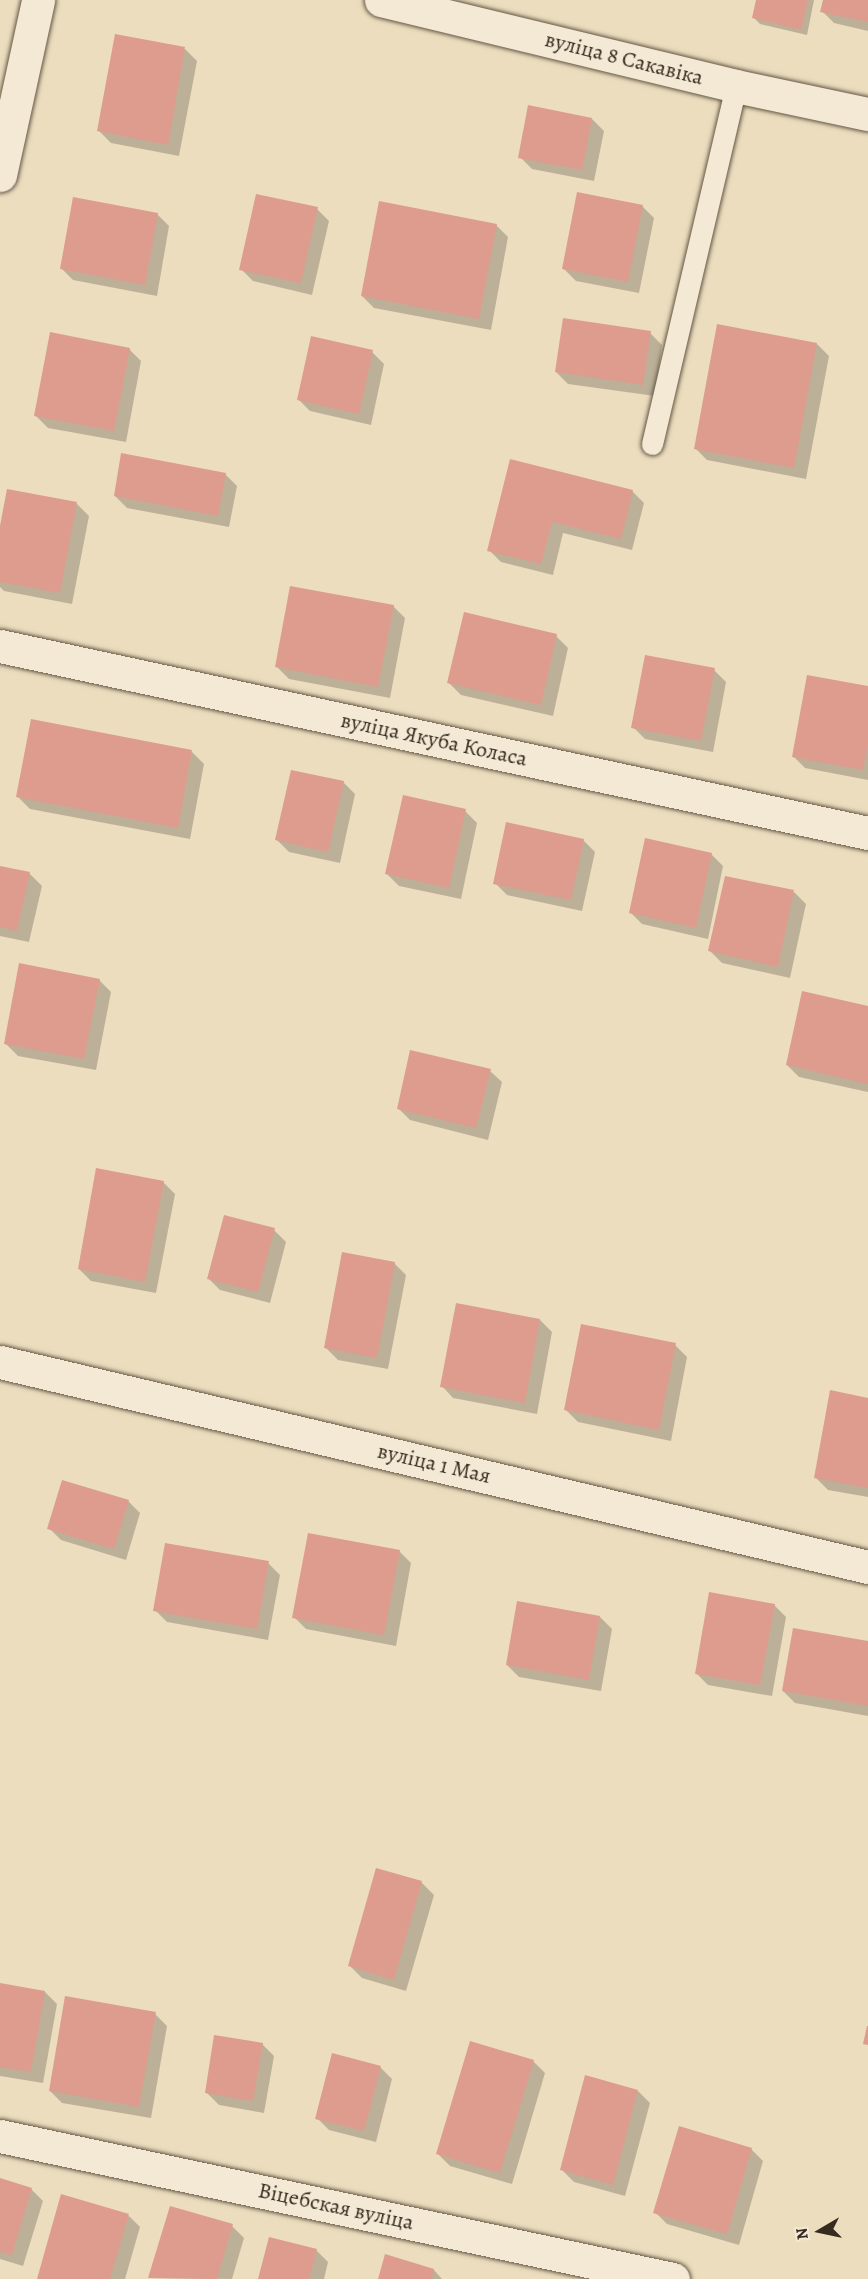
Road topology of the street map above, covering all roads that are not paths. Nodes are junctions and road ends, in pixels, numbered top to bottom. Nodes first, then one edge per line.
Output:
1 (38, 0) edge
2 (381, 0) edge
3 (736, 87) junction
4 (868, 114) edge
5 (0, 175) edge
6 (652, 444) dead end
7 (0, 646) edge
8 (868, 833) edge
9 (0, 1362) edge
10 (868, 1567) edge
11 (0, 2136) edge
12 (673, 2279) edge

1 - 5 street
2 - 3 street, вуліца 8 Сакавіка
3 - 4 street, вуліца 8 Сакавіка
3 - 6 lane
7 - 8 street, вуліца Якуба Коласа
9 - 10 street, вуліца 1 Мая
11 - 12 street, Віцебская вуліца

